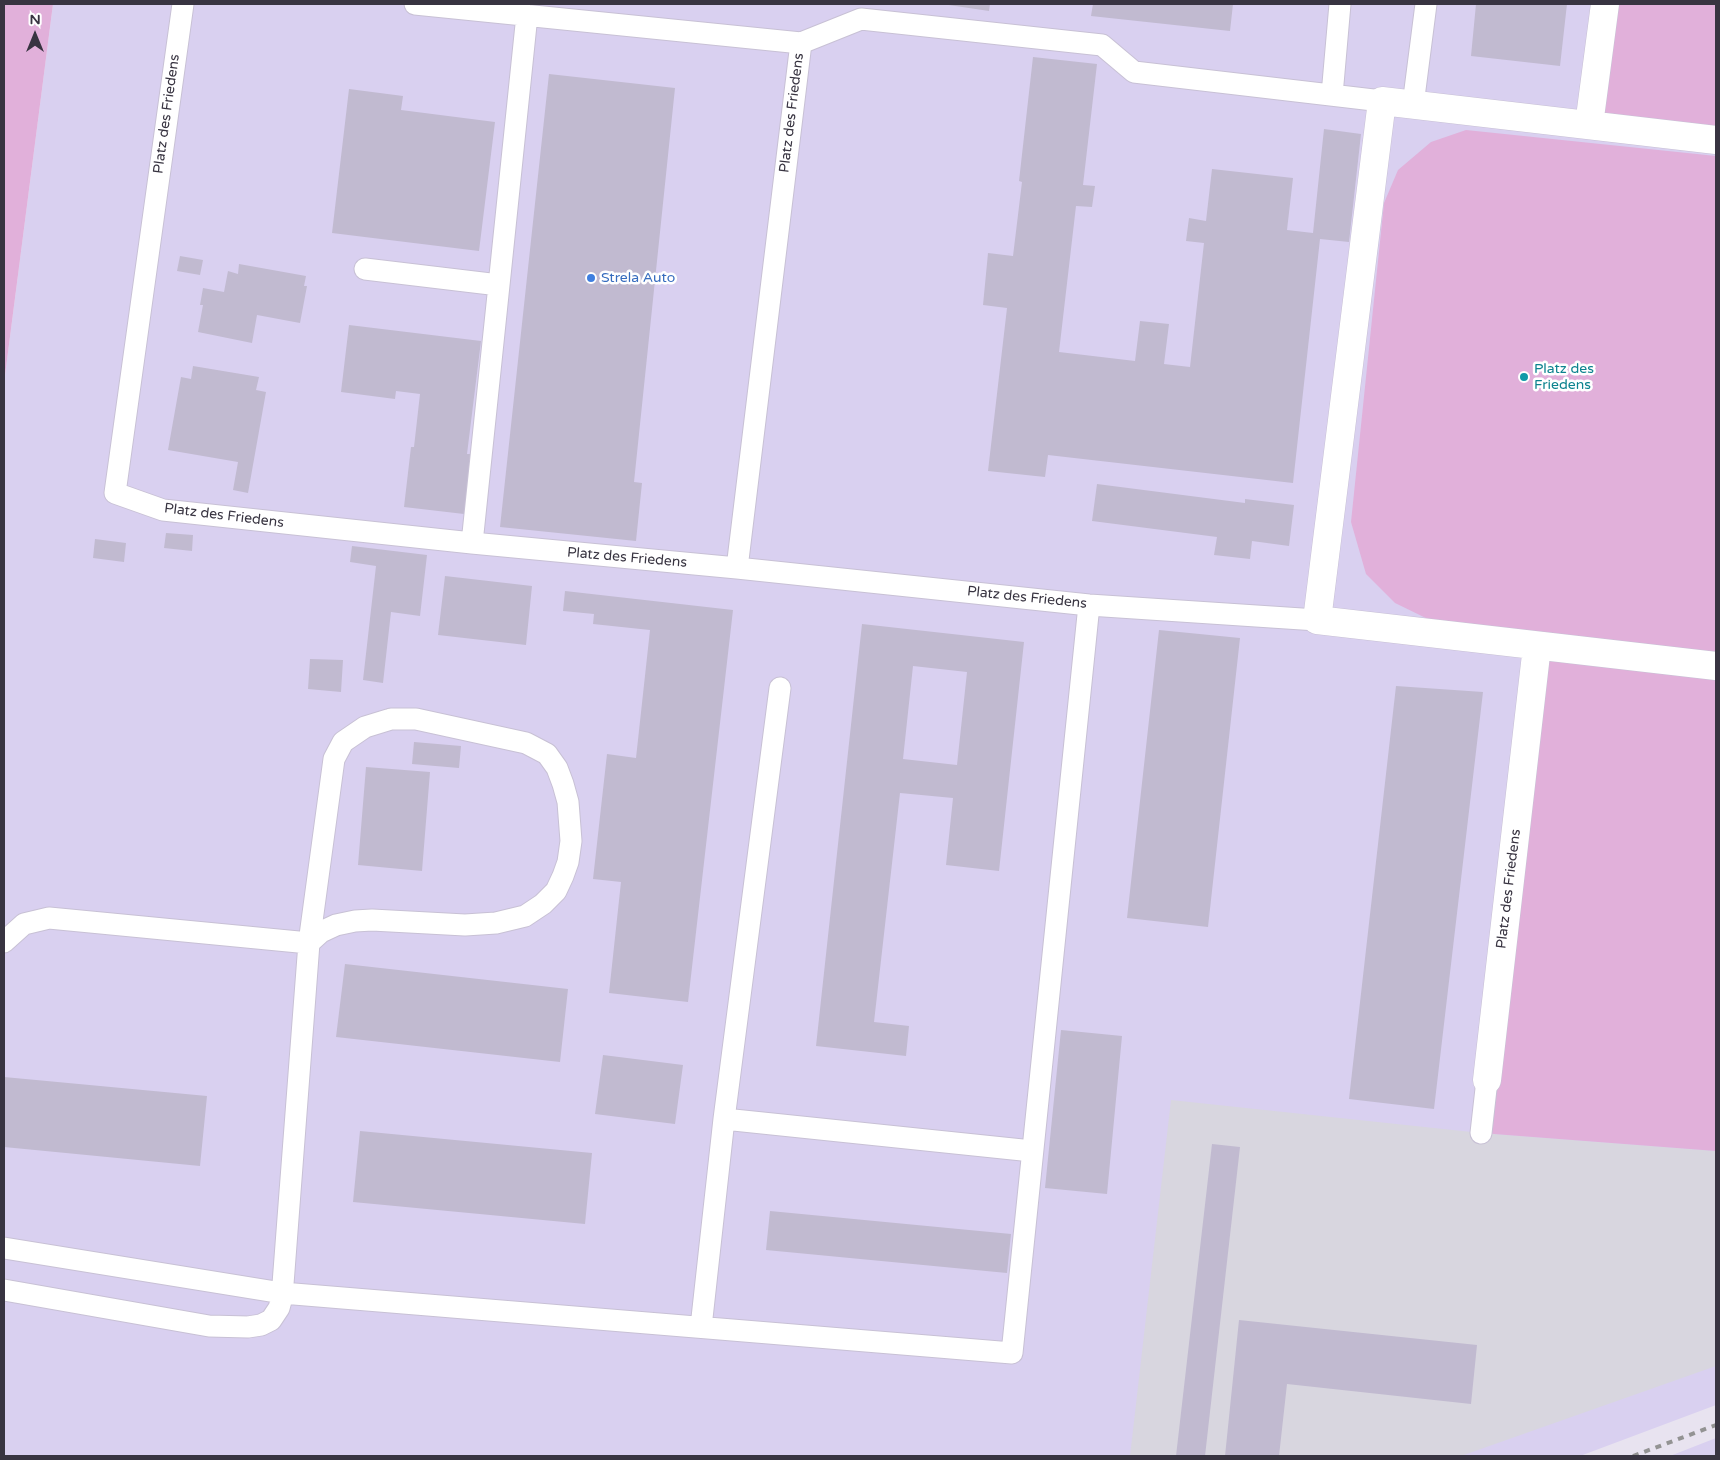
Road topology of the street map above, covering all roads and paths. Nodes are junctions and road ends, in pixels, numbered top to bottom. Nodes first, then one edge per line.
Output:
1 (182, 4) edge
2 (415, 4) edge
3 (1340, 4) edge
4 (1426, 4) edge
5 (1605, 4) edge
6 (474, 7) edge
7 (527, 15) junction
8 (801, 43) junction
9 (1332, 95) junction
10 (1382, 101) junction
11 (1413, 105) junction
12 (1589, 125) junction
13 (1716, 140) edge
14 (365, 269) dead end
15 (499, 285) junction
16 (472, 543) junction
17 (737, 568) junction
18 (1089, 605) junction
19 (1317, 620) junction
20 (1537, 646) junction
21 (1716, 666) edge
22 (780, 688) dead end
23 (4, 942) edge
24 (309, 943) junction
25 (1487, 1080) joint
26 (724, 1120) junction
27 (1481, 1133) dead end
28 (1032, 1151) junction
29 (4, 1248) edge
30 (4, 1290) edge
31 (282, 1292) junction
32 (702, 1327) junction

1 - 16 lane, Platz des Friedens
2 - 6 lane, Platz des Friedens
3 - 9 lane
4 - 11 lane
5 - 12 street
6 - 7 lane, Platz des Friedens
7 - 8 lane, Platz des Friedens
7 - 15 lane
8 - 9 lane
8 - 17 lane, Platz des Friedens
9 - 10 lane
10 - 11 street
10 - 19 street
11 - 12 street
12 - 13 street
14 - 15 lane
15 - 16 lane
16 - 17 lane, Platz des Friedens
17 - 18 lane, Platz des Friedens
18 - 19 lane, Platz des Friedens
18 - 28 lane
19 - 20 street, Platz des Friedens
20 - 21 street, Platz des Friedens
20 - 25 street, Platz des Friedens
22 - 26 lane
23 - 24 lane
24 - 24 lane
24 - 31 lane
25 - 27 lane, Platz des Friedens
26 - 28 lane
26 - 32 lane
28 - 32 lane
29 - 31 lane
30 - 31 lane
31 - 32 lane

